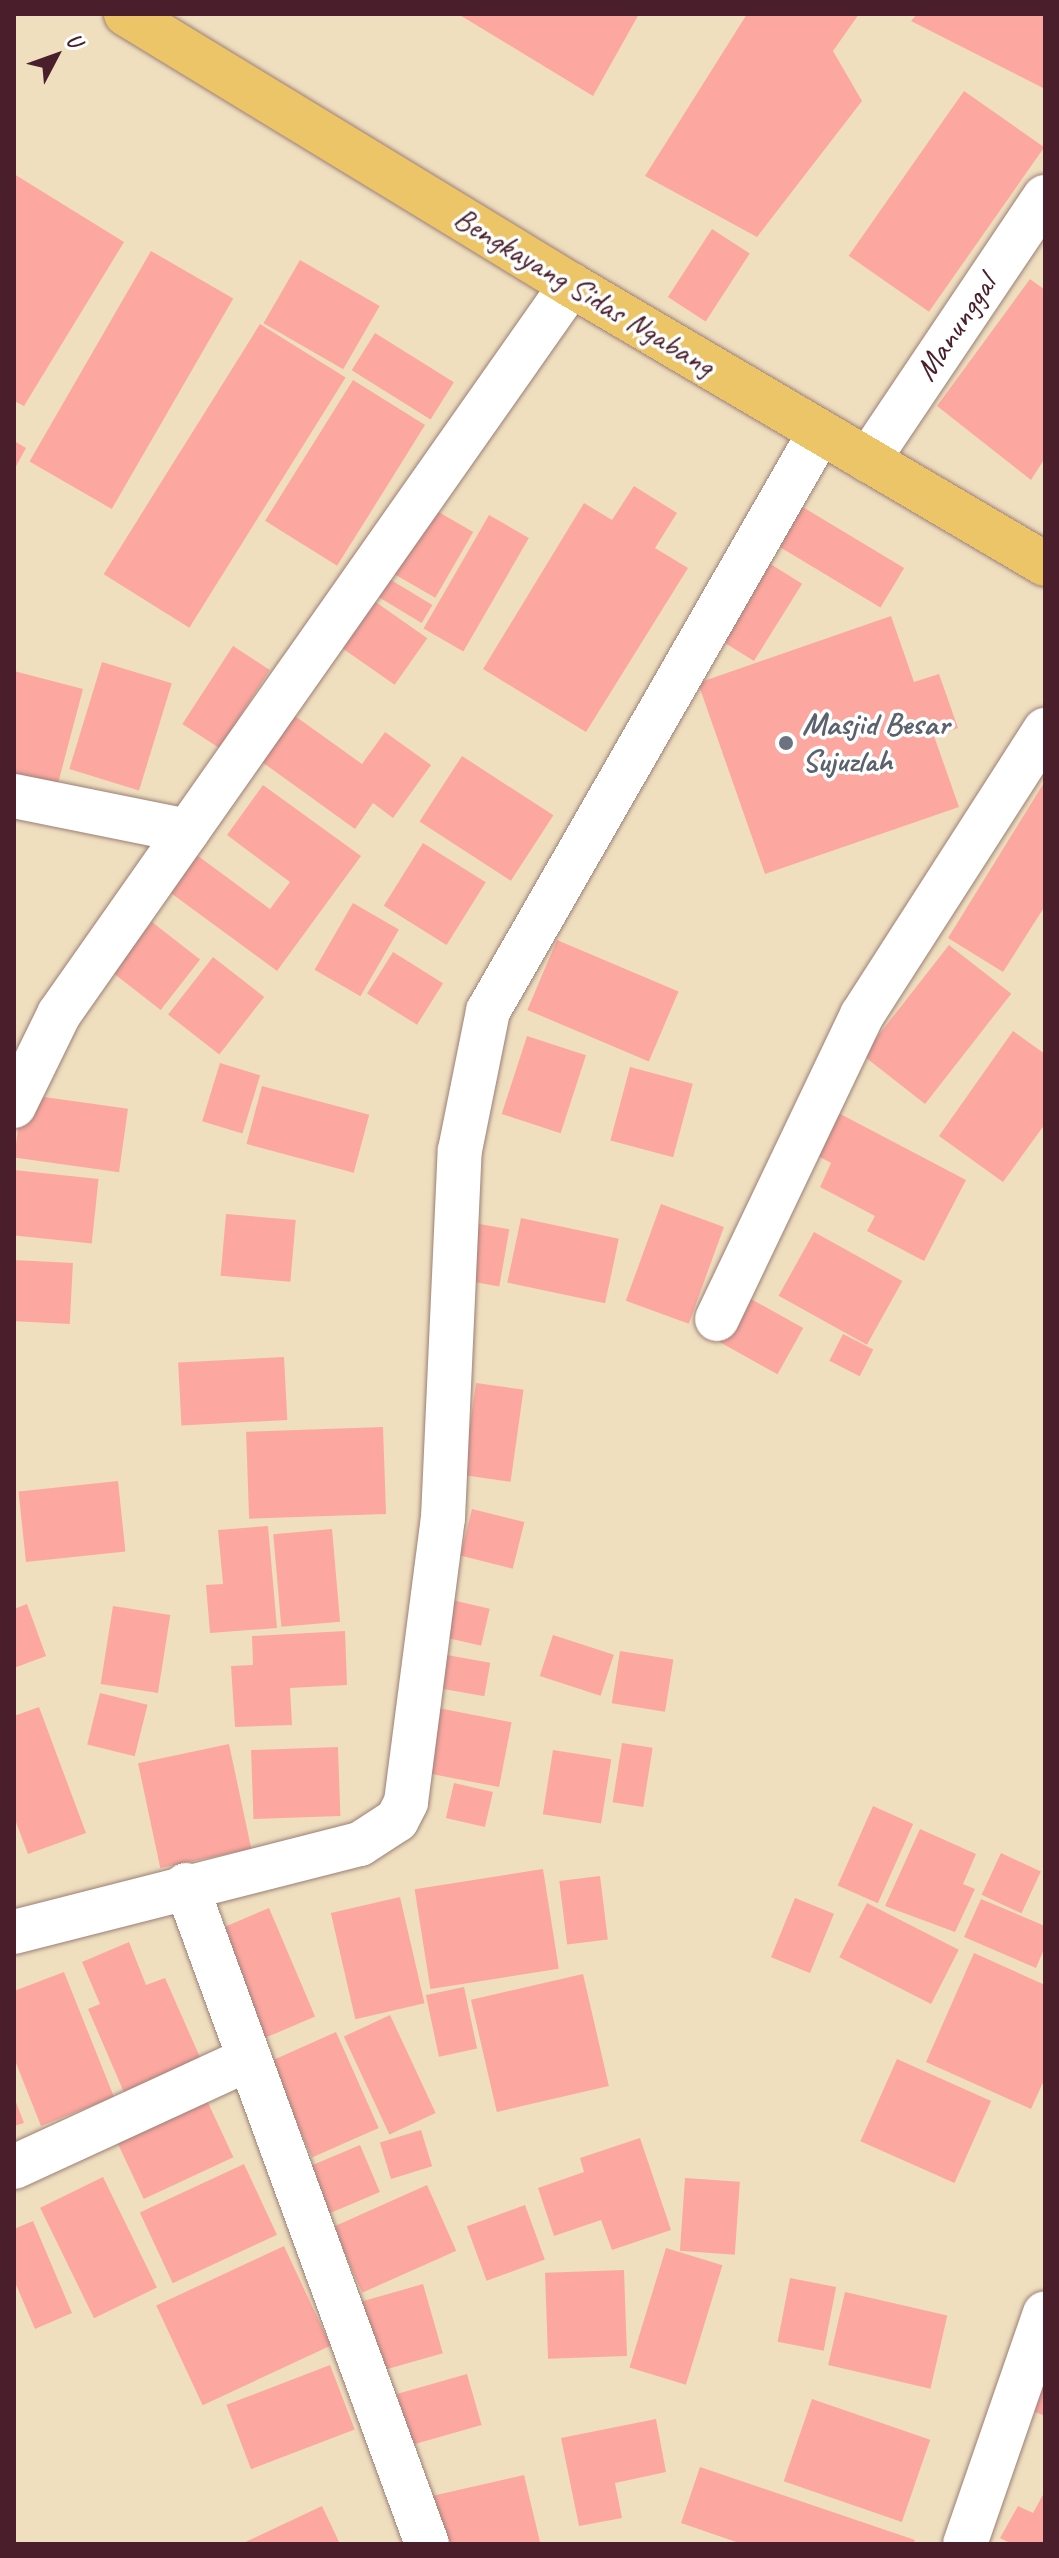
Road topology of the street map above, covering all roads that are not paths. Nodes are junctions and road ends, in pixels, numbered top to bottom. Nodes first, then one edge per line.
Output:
1 (126, 14) edge
2 (1045, 197) edge
3 (571, 285) junction
4 (820, 432) junction
5 (868, 460) junction
6 (1045, 564) edge
7 (1045, 730) edge
8 (14, 796) edge
9 (188, 831) junction
10 (14, 1106) edge
11 (717, 1319) dead end
12 (186, 1885) junction
13 (14, 1932) edge
14 (249, 2059) junction
15 (14, 2167) edge
16 (1045, 2313) edge
17 (427, 2544) edge
18 (965, 2544) edge

1 - 3 highway, Bengkayang Sidas Ngabang
2 - 5 street, Manunggal
3 - 4 highway, Bengkayang Sidas Ngabang
3 - 9 street
4 - 5 highway, Bengkayang Sidas Ngabang
4 - 12 street
5 - 6 highway, Bengkayang Sidas Ngabang
7 - 11 street
8 - 9 street
9 - 10 street
12 - 13 street
12 - 14 street
14 - 15 street
14 - 17 street
16 - 18 street

